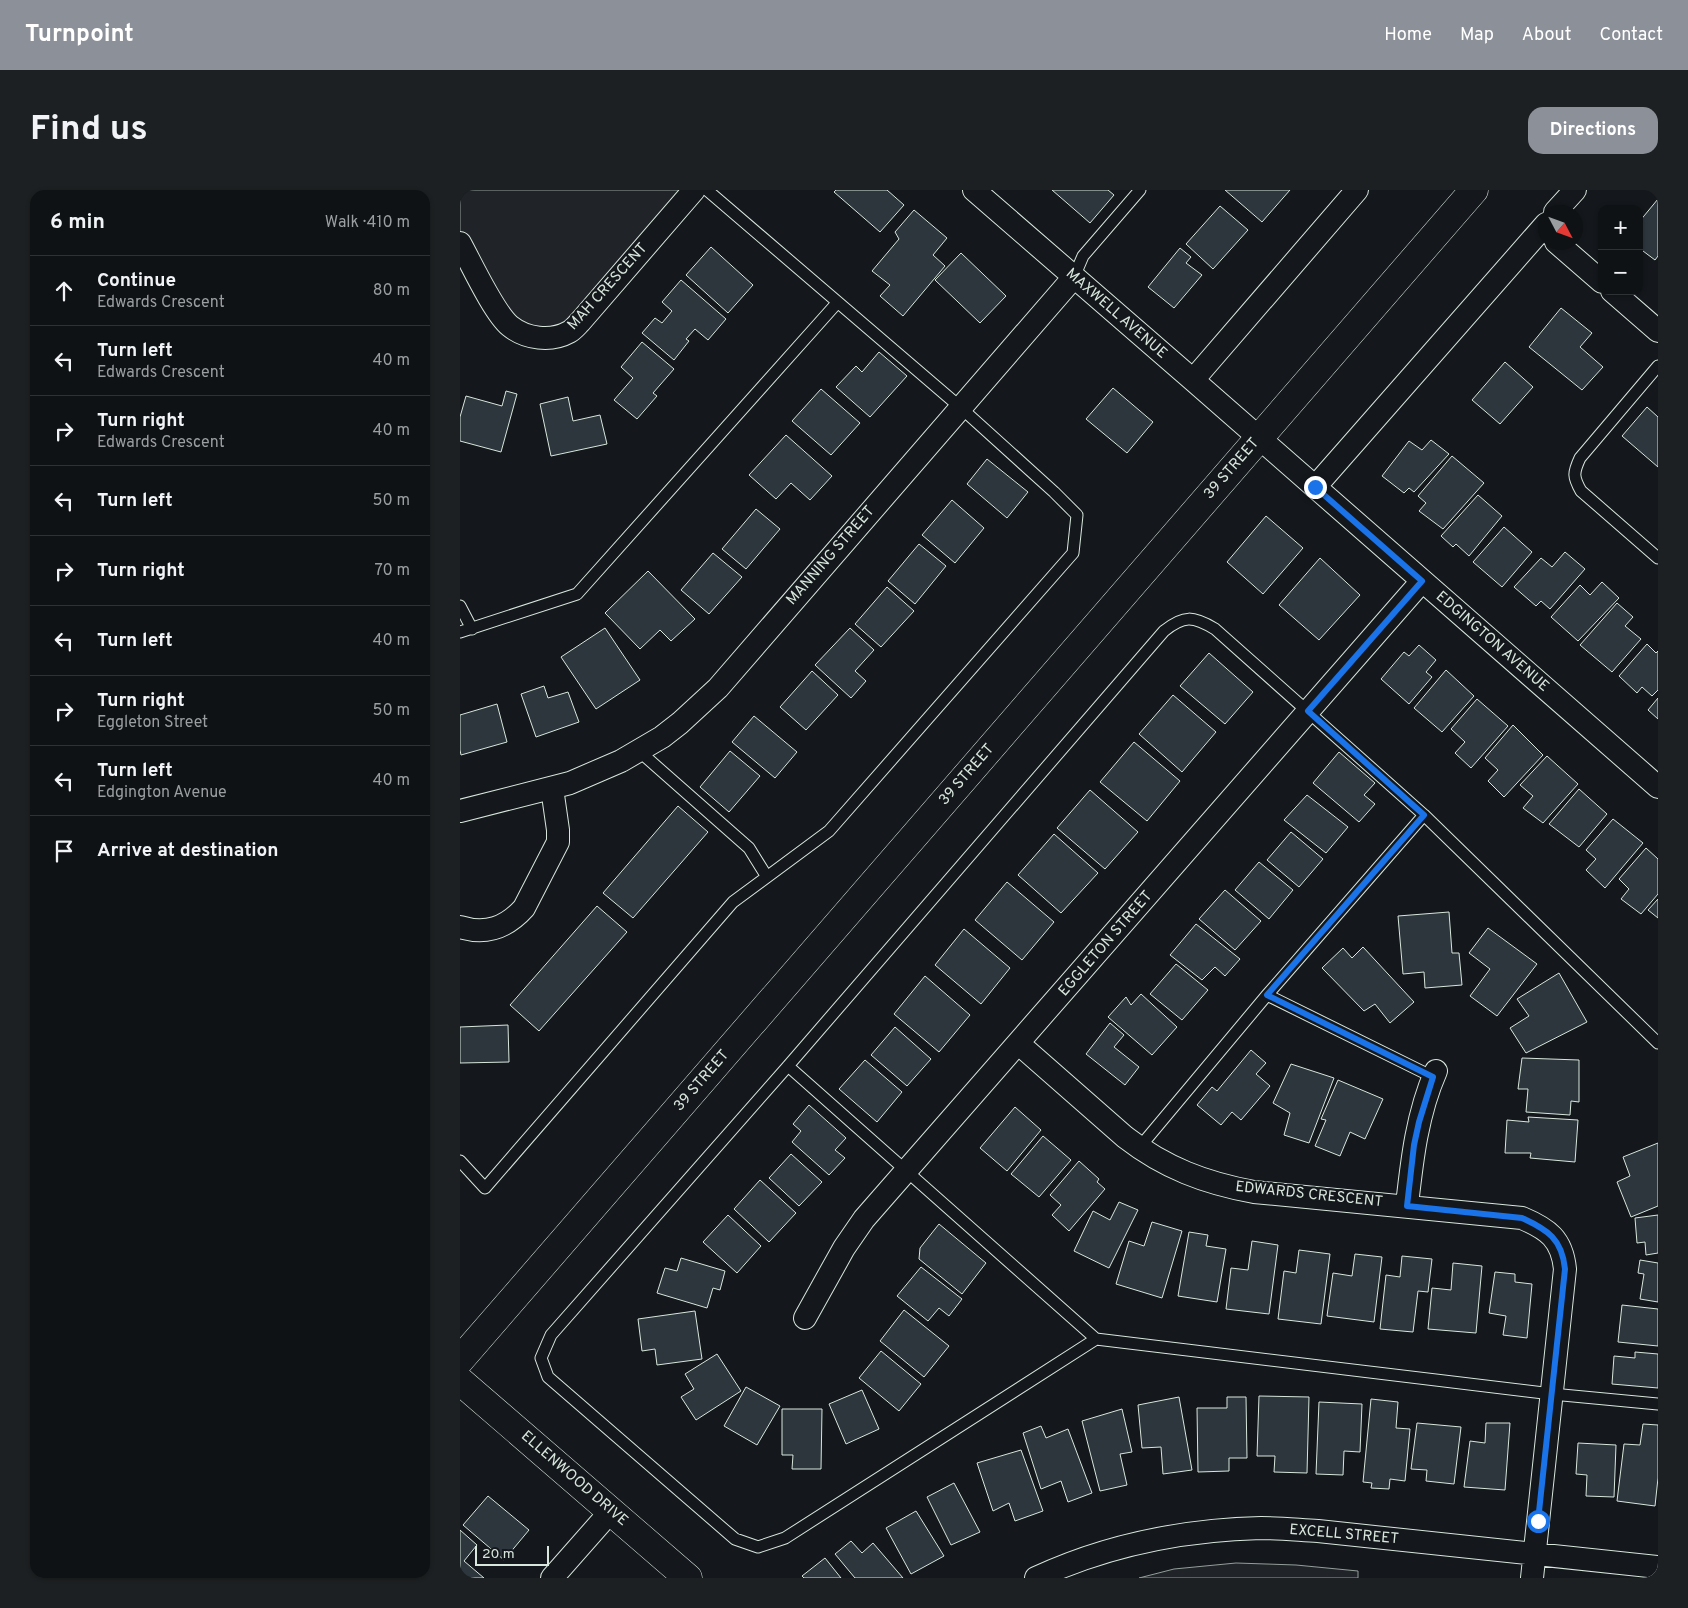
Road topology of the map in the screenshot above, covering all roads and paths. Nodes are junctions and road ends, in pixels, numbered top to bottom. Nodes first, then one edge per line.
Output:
1 (694, 190) edge
2 (708, 190) edge
3 (974, 190) edge
4 (1140, 190) edge
5 (1357, 190) edge
6 (1474, 190) edge
7 (1574, 190) edge
8 (1564, 205) edge
9 (1538, 240) edge
10 (460, 243) edge
11 (1571, 250) edge
12 (1074, 277) junction
13 (1598, 278) edge
14 (1617, 295) edge
15 (837, 303) junction
16 (1658, 331) edge
17 (1658, 366) edge
18 (1193, 380) junction
19 (960, 407) junction
20 (1258, 438) junction
21 (1315, 487) junction
22 (1658, 558) edge
23 (1422, 581) junction
24 (460, 606) edge
25 (472, 629) junction
26 (460, 632) edge
27 (1308, 711) junction
28 (638, 751) junction
29 (1658, 787) edge
30 (552, 788) junction
31 (460, 811) edge
32 (1424, 815) junction
33 (767, 877) junction
34 (460, 927) edge
35 (1267, 995) junction
36 (1658, 1043) edge
37 (1019, 1044) junction
38 (788, 1066) junction
39 (1434, 1074) joint
40 (1139, 1148) junction
41 (460, 1161) edge
42 (907, 1170) junction
43 (1407, 1206) junction
44 (805, 1318) dead end
45 (1096, 1338) junction
46 (460, 1360) edge
47 (460, 1381) edge
48 (1552, 1394) junction
49 (1658, 1404) edge
50 (611, 1511) junction
51 (1534, 1553) junction
52 (1658, 1567) edge
53 (552, 1578) edge
54 (688, 1578) edge
55 (1036, 1578) edge
56 (1532, 1578) edge

1 - 10 street, MAH CRESCENT
2 - 15 lane
3 - 12 street, MAXWELL AVENUE
4 - 12 lane
5 - 18 street
6 - 20 street, 39 STREET
7 - 8 street
9 - 21 street
11 - 13 street
12 - 18 street, MAXWELL AVENUE
12 - 19 street, MANNING STREET
14 - 16 street
15 - 19 lane
15 - 25 lane
17 - 22 lane
18 - 20 street, MAXWELL AVENUE
19 - 28 street, MANNING STREET
19 - 33 lane
20 - 21 street, EDGINGTON AVENUE
20 - 46 street, 39 STREET
21 - 23 street, EDGINGTON AVENUE
23 - 27 street, EGGLETON STREET
23 - 29 street, EDGINGTON AVENUE
24 - 25 lane
25 - 26 lane
27 - 32 lane
27 - 37 street, EGGLETON STREET
27 - 38 lane
28 - 30 street, MANNING STREET
28 - 33 lane
30 - 31 street, MANNING STREET
30 - 34 street
32 - 35 lane
32 - 36 lane
33 - 41 lane
35 - 39 lane
35 - 40 lane
37 - 40 street, EDWARDS CRESCENT
37 - 42 street, EGGLETON STREET
38 - 42 lane
38 - 45 lane
39 - 43 street
40 - 43 street, EDWARDS CRESCENT
42 - 44 street, EGGLETON STREET
42 - 45 lane
43 - 48 street, EDWARDS CRESCENT
45 - 48 lane
47 - 50 street, ELLENWOOD DRIVE
48 - 49 lane
48 - 51 street, EDWARDS CRESCENT
50 - 53 street
50 - 54 street, ELLENWOOD DRIVE
51 - 52 street, EXCELL STREET
51 - 55 street, EXCELL STREET
51 - 56 street, EDWARDS CRESCENT

